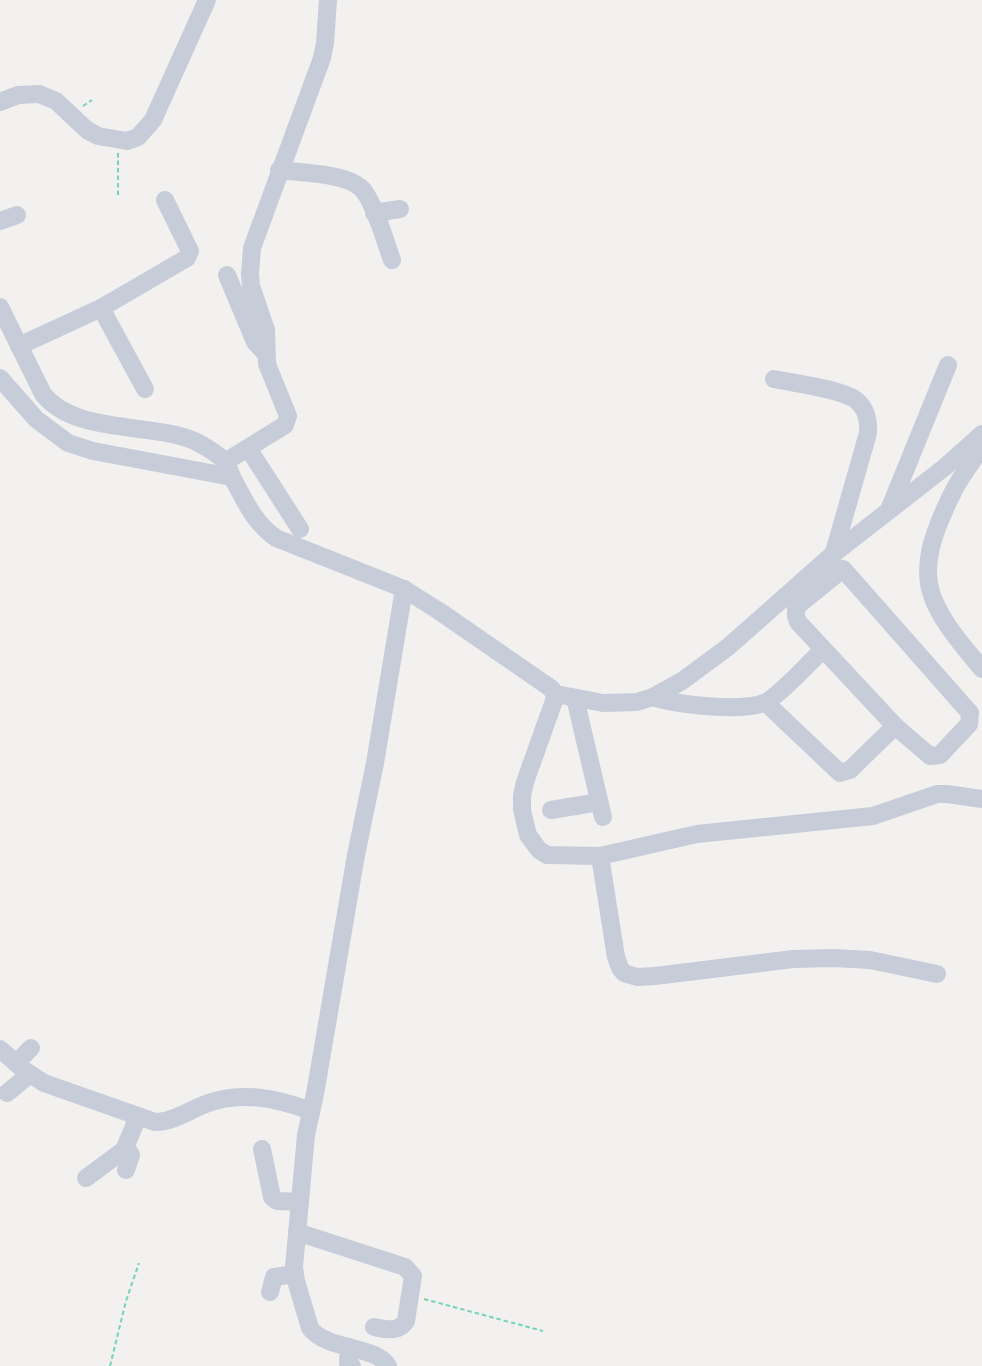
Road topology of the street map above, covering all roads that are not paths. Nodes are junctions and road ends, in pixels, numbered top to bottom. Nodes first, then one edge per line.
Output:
1 (207, 0) edge
2 (333, 9) edge
3 (0, 102) edge
4 (279, 170) junction
5 (165, 200) dead end
6 (400, 209) dead end
7 (374, 213) junction
8 (392, 260) dead end
9 (227, 275) dead end
10 (0, 307) edge
11 (101, 308) junction
12 (19, 346) junction
13 (265, 353) junction
14 (948, 365) dead end
15 (0, 378) edge
16 (774, 379) dead end
17 (145, 389) dead end
18 (982, 434) edge
19 (982, 442) edge
20 (248, 448) junction
21 (229, 470) junction
22 (888, 512) junction
23 (300, 529) dead end
24 (837, 562) junction
25 (404, 589) junction
26 (823, 650) junction
27 (982, 669) edge
28 (556, 694) junction
29 (653, 697) junction
30 (574, 698) junction
31 (766, 703) junction
32 (895, 726) junction
33 (982, 799) edge
34 (551, 810) dead end
35 (600, 856) junction
36 (937, 974) dead end
37 (31, 1048) dead end
38 (0, 1049) edge
39 (23, 1069) junction
40 (7, 1093) dead end
41 (311, 1111) junction
42 (138, 1117) junction
43 (126, 1147) junction
44 (262, 1149) dead end
45 (126, 1170) dead end
46 (86, 1178) dead end
47 (300, 1202) junction
48 (297, 1232) junction
49 (295, 1274) junction
50 (270, 1292) dead end
51 (374, 1327) dead end
52 (349, 1347) junction
53 (352, 1366) edge
54 (388, 1366) edge

1 - 3 street
2 - 4 street
4 - 7 street
4 - 13 street
5 - 11 street
6 - 7 street
7 - 8 street
9 - 13 street
10 - 12 street
11 - 12 street
11 - 17 street
12 - 21 street
13 - 20 street
14 - 22 street
15 - 21 street
16 - 24 street
18 - 22 street
19 - 27 street
20 - 21 street
20 - 23 street
21 - 25 street
22 - 24 street
24 - 26 street
24 - 29 street
24 - 32 street
25 - 28 street
25 - 41 street
26 - 31 street
26 - 32 street
28 - 30 street
28 - 35 street
29 - 30 street
29 - 31 street
30 - 34 street
31 - 32 street
33 - 35 street
35 - 36 street
37 - 39 street
38 - 39 street
39 - 40 street
39 - 42 street
41 - 42 street
41 - 47 street
42 - 43 street
43 - 45 street
43 - 46 street
44 - 47 street
47 - 48 street
48 - 49 street
48 - 51 street
49 - 50 street
49 - 52 street
52 - 53 street
52 - 54 street

